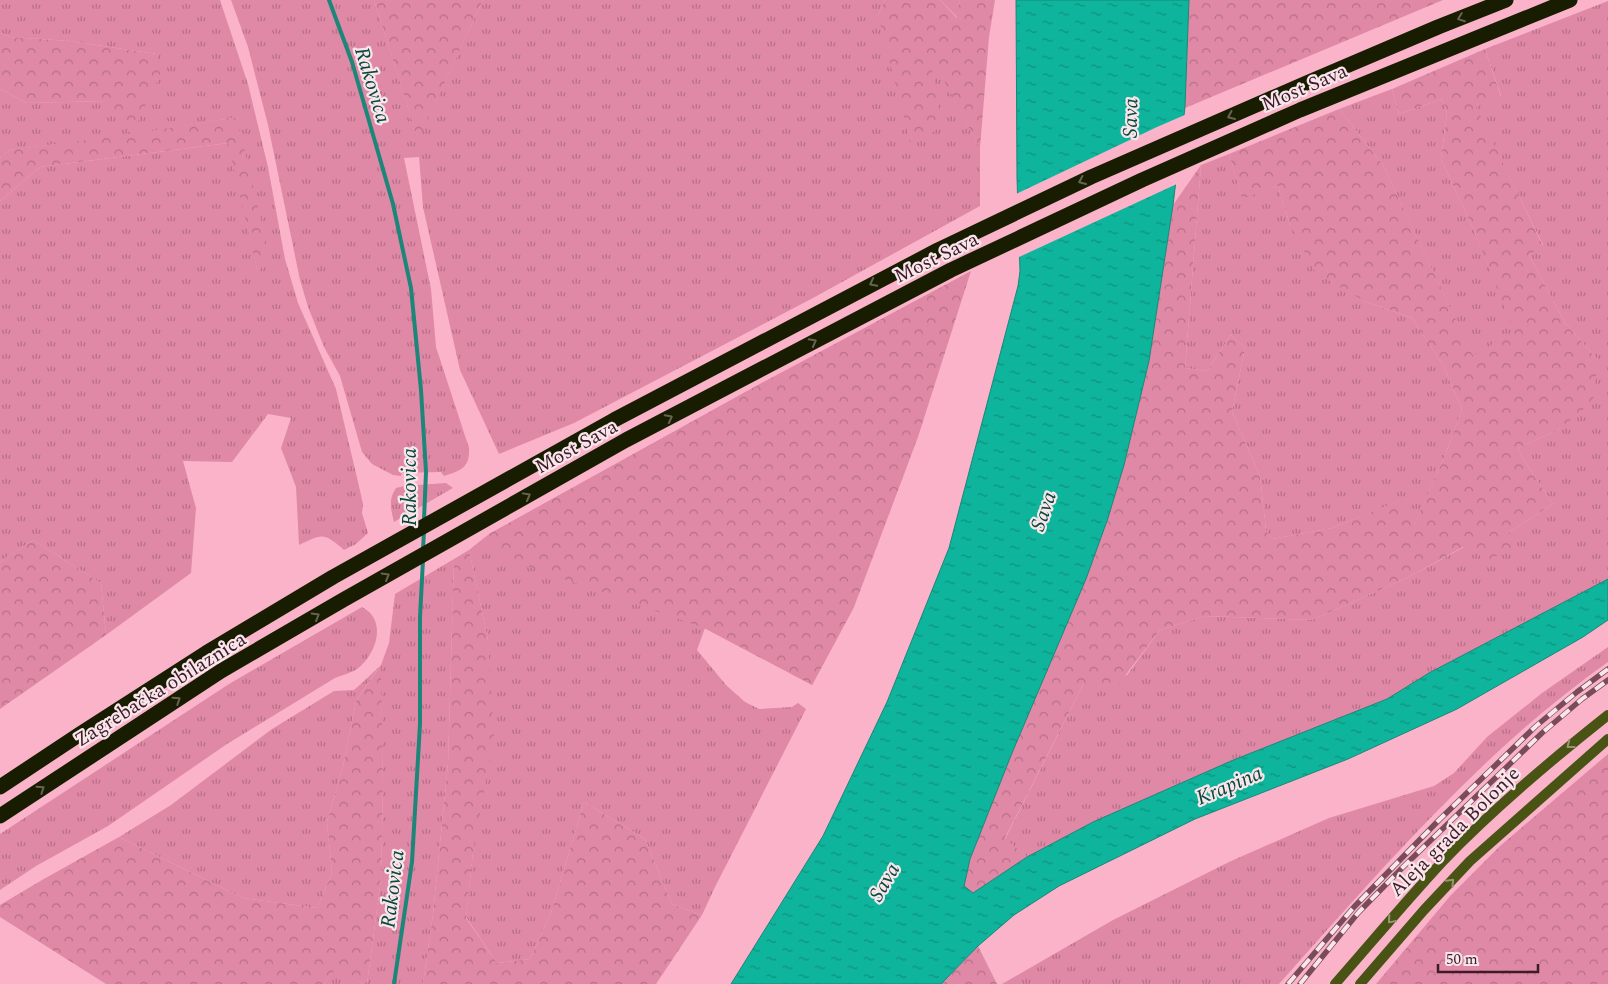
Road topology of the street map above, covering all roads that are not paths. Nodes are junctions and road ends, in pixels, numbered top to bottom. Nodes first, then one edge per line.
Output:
1 (1506, 0) edge
2 (1570, 0) edge
3 (333, 577) joint
4 (343, 600) joint
5 (1608, 715) edge
6 (1608, 739) edge
7 (0, 788) edge
8 (0, 816) edge
9 (1335, 984) edge
10 (1360, 984) edge

1 -> 3 highway, Most Sava
4 -> 2 highway, Most Sava
3 - 7 highway, Zagrebačka obilaznica
8 -> 4 highway, Zagrebačka obilaznica
5 -> 9 main road, Aleja grada Bolonje
10 -> 6 main road, Aleja grada Bolonje

